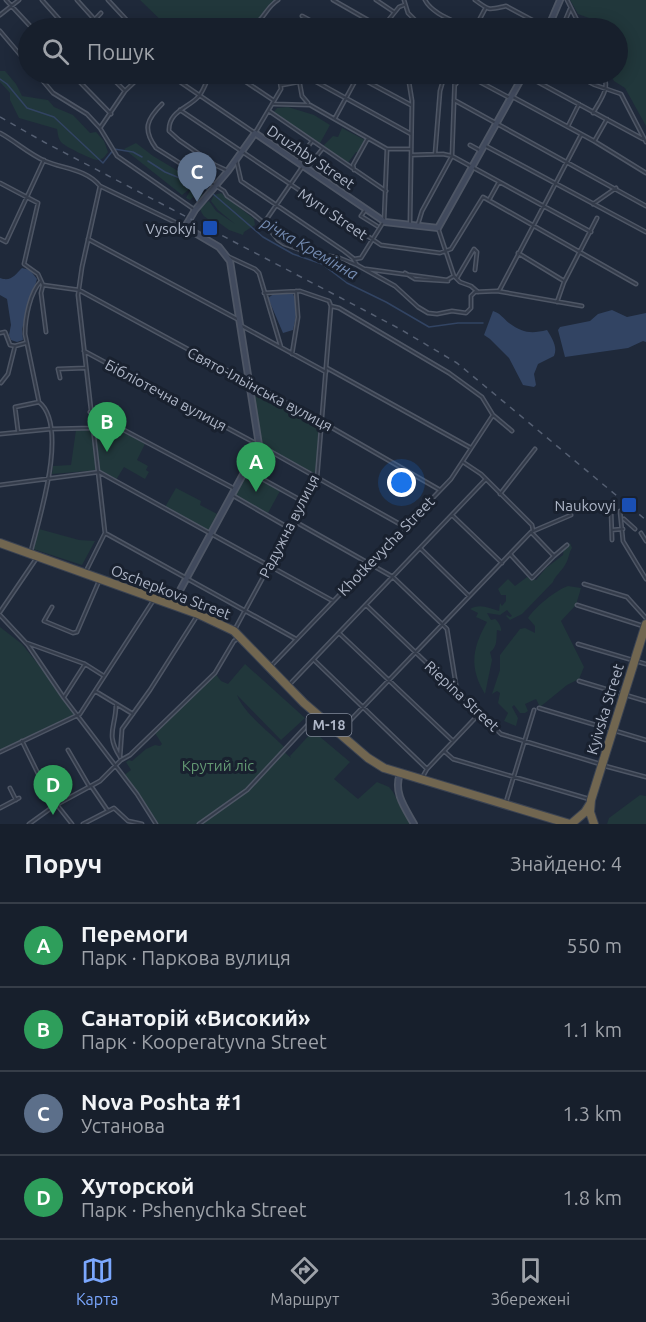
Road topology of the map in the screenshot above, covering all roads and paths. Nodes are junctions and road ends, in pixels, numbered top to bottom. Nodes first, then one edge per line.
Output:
1 (6, 0) edge
2 (19, 0) edge
3 (42, 0) edge
4 (77, 0) edge
5 (108, 0) edge
6 (278, 0) edge
7 (333, 0) edge
8 (376, 0) edge
9 (404, 0) edge
10 (425, 0) edge
11 (475, 0) edge
12 (560, 0) edge
13 (567, 0) edge
14 (404, 5) junction
15 (11, 6) junction
16 (571, 8) junction
17 (485, 9) junction
18 (394, 12) junction
19 (101, 13) dead end
20 (0, 15) edge
21 (302, 16) dead end
22 (22, 18) edge
23 (58, 18) edge
24 (93, 18) edge
25 (97, 18) edge
26 (123, 18) edge
27 (263, 18) edge
28 (305, 18) edge
29 (364, 18) edge
30 (390, 18) edge
31 (412, 18) edge
32 (449, 18) edge
33 (480, 18) edge
34 (529, 18) edge
35 (552, 18) edge
36 (566, 18) edge
37 (576, 18) edge
38 (0, 31) edge
39 (18, 52) edge
40 (45, 84) edge
41 (82, 84) edge
42 (118, 84) edge
43 (132, 84) edge
44 (183, 84) edge
45 (205, 84) edge
46 (248, 84) edge
47 (287, 84) edge
48 (299, 84) edge
49 (319, 84) edge
50 (353, 84) edge
51 (374, 84) edge
52 (408, 84) edge
53 (442, 84) edge
54 (484, 84) edge
55 (518, 84) edge
56 (542, 84) edge
57 (595, 84) edge
58 (606, 84) edge
59 (282, 85) joint
60 (455, 85) edge
61 (606, 89) junction
62 (125, 91) junction
63 (199, 96) junction
64 (511, 97) junction
65 (345, 98) junction
66 (454, 100) junction
67 (274, 103) junction
68 (162, 104) dead end
69 (579, 104) junction
70 (308, 105) junction
71 (411, 105) junction
72 (180, 110) junction
73 (269, 111) junction
74 (593, 113) junction
75 (111, 114) junction
76 (335, 118) junction
77 (606, 119) junction
78 (496, 123) junction
79 (567, 126) junction
80 (100, 128) junction
81 (0, 133) edge
82 (255, 133) junction
83 (411, 134) junction
84 (581, 135) junction
85 (368, 137) junction
86 (644, 139) junction
87 (312, 141) junction
88 (594, 141) junction
89 (646, 142) edge
90 (470, 145) dead end
91 (484, 146) junction
92 (323, 148) junction
93 (387, 149) junction
94 (411, 149) junction
95 (481, 151) junction
96 (241, 152) junction
97 (435, 154) junction
98 (411, 155) junction
99 (452, 156) junction
100 (236, 159) junction
101 (44, 160) junction
102 (297, 162) junction
103 (566, 162) junction
104 (305, 167) junction
105 (472, 167) junction
106 (354, 170) junction
107 (228, 171) junction
108 (646, 171) edge
109 (499, 182) junction
110 (0, 183) edge
111 (555, 184) junction
112 (291, 185) junction
113 (100, 186) junction
114 (214, 188) junction
115 (616, 188) junction
116 (386, 191) junction
117 (27, 196) junction
118 (489, 200) junction
119 (593, 204) junction
120 (277, 206) junction
121 (543, 206) junction
122 (646, 206) edge
123 (366, 209) junction
124 (195, 210) junction
125 (597, 218) dead end
126 (384, 221) junction
127 (264, 223) junction
128 (533, 225) junction
129 (376, 226) dead end
130 (410, 226) junction
131 (185, 227) junction
132 (418, 227) junction
133 (438, 228) junction
134 (591, 232) junction
135 (646, 232) edge
136 (0, 239) edge
137 (88, 240) junction
138 (372, 241) junction
139 (446, 252) junction
140 (579, 252) junction
141 (518, 253) junction
142 (227, 256) junction
143 (353, 258) junction
144 (357, 266) junction
145 (363, 269) junction
146 (475, 270) dead end
147 (455, 277) junction
148 (41, 280) junction
149 (564, 282) junction
150 (636, 284) dead end
151 (43, 285) junction
152 (79, 290) junction
153 (296, 291) junction
154 (499, 291) junction
155 (478, 292) junction
156 (264, 293) junction
157 (557, 302) junction
158 (331, 306) junction
159 (582, 306) dead end
160 (240, 322) junction
161 (46, 332) dead end
162 (0, 333) edge
163 (27, 343) junction
164 (15, 346) junction
165 (281, 347) junction
166 (84, 351) junction
167 (292, 354) junction
168 (85, 368) junction
169 (326, 368) junction
170 (326, 372) junction
171 (60, 378) dead end
172 (7, 382) dead end
173 (1, 383) edge
174 (249, 383) junction
175 (39, 402) junction
176 (90, 412) junction
177 (493, 416) junction
178 (322, 422) junction
179 (51, 429) junction
180 (92, 429) junction
181 (512, 431) dead end
182 (18, 432) junction
183 (0, 434) edge
184 (259, 445) junction
185 (471, 448) junction
186 (535, 449) dead end
187 (462, 461) junction
188 (245, 469) junction
189 (99, 472) junction
190 (49, 478) junction
191 (317, 478) junction
192 (486, 480) junction
193 (0, 484) edge
194 (440, 490) junction
195 (233, 492) junction
196 (500, 494) junction
197 (304, 502) junction
198 (611, 510) dead end
199 (620, 511) dead end
200 (452, 515) junction
201 (571, 515) dead end
202 (622, 517) junction
203 (294, 521) junction
204 (405, 527) junction
205 (290, 528) junction
206 (622, 529) junction
207 (634, 529) dead end
208 (612, 530) junction
209 (532, 531) junction
210 (105, 533) junction
211 (641, 533) dead end
212 (211, 534) junction
213 (612, 540) dead end
214 (646, 541) edge
215 (0, 543) edge
216 (567, 545) dead end
217 (420, 548) junction
218 (510, 554) junction
219 (34, 555) junction
220 (554, 556) junction
221 (502, 562) junction
222 (369, 564) junction
223 (269, 566) junction
224 (85, 573) junction
225 (393, 577) junction
226 (186, 578) junction
227 (100, 579) junction
228 (646, 579) edge
229 (584, 584) dead end
230 (469, 596) junction
231 (154, 598) junction
232 (333, 601) junction
233 (172, 605) junction
234 (366, 605) junction
235 (577, 605) dead end
236 (52, 607) dead end
237 (245, 610) junction
238 (0, 614) edge
239 (198, 614) junction
240 (442, 624) junction
241 (646, 624) edge
242 (234, 631) junction
243 (339, 633) junction
244 (238, 639) junction
245 (297, 639) junction
246 (26, 643) junction
247 (578, 644) dead end
248 (415, 651) junction
249 (314, 660) junction
250 (634, 660) junction
251 (85, 664) junction
252 (646, 664) edge
253 (269, 668) junction
254 (104, 676) junction
255 (388, 680) junction
256 (579, 681) dead end
257 (287, 687) junction
258 (95, 691) junction
259 (457, 691) junction
260 (624, 695) junction
261 (64, 698) junction
262 (646, 701) edge
263 (116, 704) junction
264 (363, 707) junction
265 (539, 708) dead end
266 (534, 710) dead end
267 (133, 714) junction
268 (479, 714) junction
269 (78, 715) junction
270 (317, 715) junction
271 (613, 730) junction
272 (338, 733) junction
273 (646, 740) edge
274 (22, 741) junction
275 (453, 741) junction
276 (524, 742) junction
277 (68, 750) dead end
278 (444, 751) junction
279 (0, 752) edge
280 (120, 759) junction
281 (115, 765) junction
282 (602, 765) junction
283 (428, 768) junction
284 (400, 774) junction
285 (514, 776) junction
286 (646, 777) edge
287 (421, 780) junction
288 (90, 786) junction
289 (10, 788) dead end
290 (591, 801) junction
291 (55, 805) junction
292 (506, 805) junction
293 (0, 808) edge
294 (108, 811) junction
295 (570, 822) edge
296 (593, 823) edge
297 (29, 824) edge
298 (72, 824) edge
299 (83, 824) edge
300 (142, 824) edge
301 (156, 824) edge
302 (200, 824) edge
303 (414, 824) edge

1 - 15 street
2 - 15 street
3 - 23 street
4 - 24 street
5 - 26 street
6 - 27 street
7 - 29 street
8 - 18 street
9 - 14 street
10 - 32 street
11 - 17 street
12 - 35 street
13 - 16 street
14 - 18 street
14 - 31 street
15 - 20 street
15 - 22 street
16 - 36 street
16 - 37 street
17 - 33 street
17 - 34 street
18 - 30 street
19 - 25 street
21 - 28 street
38 - 39 street
40 - 80 street
41 - 75 street
42 - 62 street
43 - 62 street
44 - 63 street, Druzhby Street
45 - 63 street
46 - 67 street
47 - 59 street
48 - 70 street
49 - 65 street
50 - 65 street
51 - 71 street
52 - 71 street
53 - 97 street
54 - 64 street
55 - 64 street
56 - 69 street
57 - 61 street
58 - 61 street
59 - 67 street
60 - 66 street
61 - 74 street
61 - 86 street
62 - 75 street
63 - 72 street
63 - 82 street, Druzhby Street
64 - 78 street
64 - 79 street
65 - 76 street
65 - 83 street
66 - 78 street
66 - 99 street
67 - 70 street
67 - 73 street
68 - 114 street
69 - 74 street
69 - 79 street
70 - 76 street
71 - 83 street
72 - 96 street, Myru Street
72 - 107 street
73 - 82 street
73 - 87 street
74 - 77 street
75 - 80 street
76 - 85 street
77 - 86 street
77 - 88 street
78 - 91 street
78 - 103 street
79 - 84 street
80 - 124 street
81 - 101 street
82 - 96 street
82 - 102 street, Druzhby Street
83 - 94 street
84 - 88 street
84 - 103 street
85 - 93 street
85 - 106 street
86 - 89 street
87 - 92 street
87 - 102 street
88 - 108 street
90 - 95 street
91 - 95 street
91 - 111 street
92 - 104 street
92 - 106 street
93 - 94 street
93 - 116 street
94 - 98 street
95 - 105 street
96 - 100 street
96 - 112 street, Myru Street
97 - 98 street
97 - 99 street
98 - 130 street
99 - 105 street
99 - 132 street
100 - 107 street
100 - 120 street
101 - 113 street
101 - 117 street
102 - 104 street, Druzhby Street
103 - 111 street
103 - 115 street
104 - 112 street
104 - 123 street, Druzhby Street
105 - 109 street
105 - 133 street
106 - 116 street
107 - 114 street
109 - 118 street
109 - 121 street
110 - 117 street
111 - 119 street
111 - 121 street
112 - 120 street
112 - 138 street, Myru Street
113 - 131 street
113 - 137 street
114 - 124 street
114 - 127 street
115 - 119 street
115 - 122 street
116 - 126 street
117 - 136 street
117 - 148 street
118 - 128 street
118 - 139 street
119 - 135 street
120 - 127 street
120 - 143 street
121 - 128 street
121 - 134 street
123 - 126 street, Druzhby Street
123 - 129 street
124 - 131 street
125 - 134 street
126 - 130 street, Druzhby Street
126 - 138 street
127 - 144 street
128 - 140 street
128 - 141 street
130 - 132 street, Druzhby Street
131 - 142 street
132 - 133 street, Druzhby Street
133 - 139 street
134 - 140 street
137 - 152 street
137 - 160 street
138 - 139 street, Myru Street
138 - 143 street
139 - 147 street
140 - 149 street
140 - 150 street
141 - 149 street
141 - 154 street
142 - 156 street
142 - 160 street
143 - 144 street
144 - 145 street
145 - 147 street
145 - 155 street
146 - 147 street
147 - 155 street
148 - 151 street
148 - 163 street
149 - 157 street
151 - 152 street
151 - 161 street
152 - 166 street
152 - 174 street, Свято-Ільїнська вулиця
153 - 156 street
153 - 158 street
153 - 167 street
154 - 155 street
154 - 157 street
156 - 165 street
157 - 159 street
158 - 169 street, Радужна вулиця
158 - 177 street
160 - 165 street
160 - 174 street
162 - 164 street
163 - 164 street
163 - 175 street
164 - 173 street
165 - 167 street
166 - 168 street
166 - 184 street, Бібліотечна вулиця
167 - 170 street
168 - 171 street
168 - 176 street
169 - 170 street, Радужна вулиця
169 - 185 street
170 - 178 street, Радужна вулиця
172 - 173 street
174 - 178 street, Свято-Ільїнська вулиця
174 - 184 street
175 - 179 street
175 - 182 street
176 - 180 street
176 - 195 street
177 - 181 street
177 - 185 street, Khotkevycha Street
178 - 191 street, Радужна вулиця
178 - 194 street, Свято-Ільїнська вулиця
179 - 180 street
179 - 182 street
179 - 190 street
180 - 189 street
182 - 183 street
184 - 188 street
184 - 191 street, Бібліотечна вулиця
185 - 187 street, Khotkevycha Street
186 - 196 street
187 - 192 street
187 - 194 street, Khotkevycha Street
188 - 195 street
188 - 197 street
189 - 190 street
189 - 210 street
189 - 212 street
190 - 193 street
190 - 219 street
191 - 197 street, Радужна вулиця
191 - 204 street, Бібліотечна вулиця
192 - 196 street
192 - 200 street
194 - 204 street, Khotkevycha Street
195 - 205 street
195 - 212 street
196 - 209 street
197 - 203 street, Радужна вулиця
198 - 208 street
199 - 202 street
200 - 217 street
200 - 221 street
201 - 209 street
202 - 206 street
202 - 207 street
203 - 205 street, Радужна вулиця
203 - 222 street
204 - 222 street, Khotkevycha Street
205 - 223 street, Радужна вулиця
206 - 208 street
206 - 228 street
208 - 213 street
209 - 218 street
209 - 220 street
210 - 224 street
210 - 226 street
211 - 214 street
212 - 223 street
212 - 226 street
215 - 219 highway, Oschepkova Street / М-18
216 - 220 street
217 - 225 street
217 - 230 street
218 - 220 street
218 - 221 street
219 - 224 highway, Oschepkova Street / М-18
219 - 238 street
221 - 230 street
222 - 225 street
222 - 232 street, Khotkevycha Street
223 - 232 street
223 - 237 street, Радужна вулиця
224 - 227 highway, Oschepkova Street / М-18
225 - 234 street
225 - 240 street
226 - 233 street
226 - 237 street
227 - 231 highway, Oschepkova Street / М-18
227 - 236 street
229 - 241 street
230 - 240 street
231 - 233 highway, Oschepkova Street / М-18
231 - 254 street
232 - 245 street, Khotkevycha Street
233 - 239 highway, Oschepkova Street / М-18
234 - 243 street
234 - 248 street, Riepina Street
235 - 241 street
237 - 242 street, Радужна вулиця
237 - 245 street
238 - 246 street
239 - 242 highway, Oschepkova Street / М-18
239 - 267 street
240 - 248 street
240 - 259 street
241 - 250 highway, Kyivska Street
242 - 244 highway, Oschepkova Street / М-18
243 - 249 street
243 - 255 street
244 - 253 highway, Oschepkova Street / М-18
244 - 280 street
245 - 253 street, Khotkevycha Street
246 - 251 street
246 - 261 street
247 - 250 street
248 - 255 street
248 - 259 street, Riepina Street
249 - 257 street
249 - 264 street
250 - 252 street
250 - 260 highway, Kyivska Street
251 - 254 street
251 - 261 street
253 - 257 highway, Oschepkova Street / М-18
254 - 258 street
255 - 264 street
255 - 275 street
256 - 260 street
257 - 270 highway, Oschepkova Street / М-18
258 - 263 street
258 - 269 street
259 - 268 street, Riepina Street
260 - 262 street
260 - 271 highway, Kyivska Street
261 - 269 street
263 - 267 street
263 - 280 street
264 - 272 street
264 - 283 street
265 - 271 street
266 - 276 street
267 - 280 street
268 - 275 street
268 - 276 street, Riepina Street
269 - 274 street
269 - 281 street
270 - 272 highway, Oschepkova Street / М-18
270 - 302 street
271 - 273 street
271 - 282 highway, Kyivska Street
272 - 284 highway, Oschepkova Street / М-18
274 - 279 street
274 - 291 street
275 - 278 street
276 - 282 street, Riepina Street
276 - 285 street
277 - 288 street
278 - 283 street
278 - 285 street
280 - 281 street
281 - 288 street
281 - 301 street
282 - 286 street, Riepina Street
282 - 290 highway, Kyivska Street
283 - 287 street
284 - 287 highway, Oschepkova Street / М-18
284 - 303 street
285 - 290 street
285 - 292 street
287 - 292 highway, Oschepkova Street / М-18
288 - 291 street
288 - 294 street
289 - 293 street
290 - 295 highway
290 - 296 highway
291 - 297 street
291 - 298 street
292 - 295 highway, Oschepkova Street / М-18
294 - 299 street
294 - 300 street

